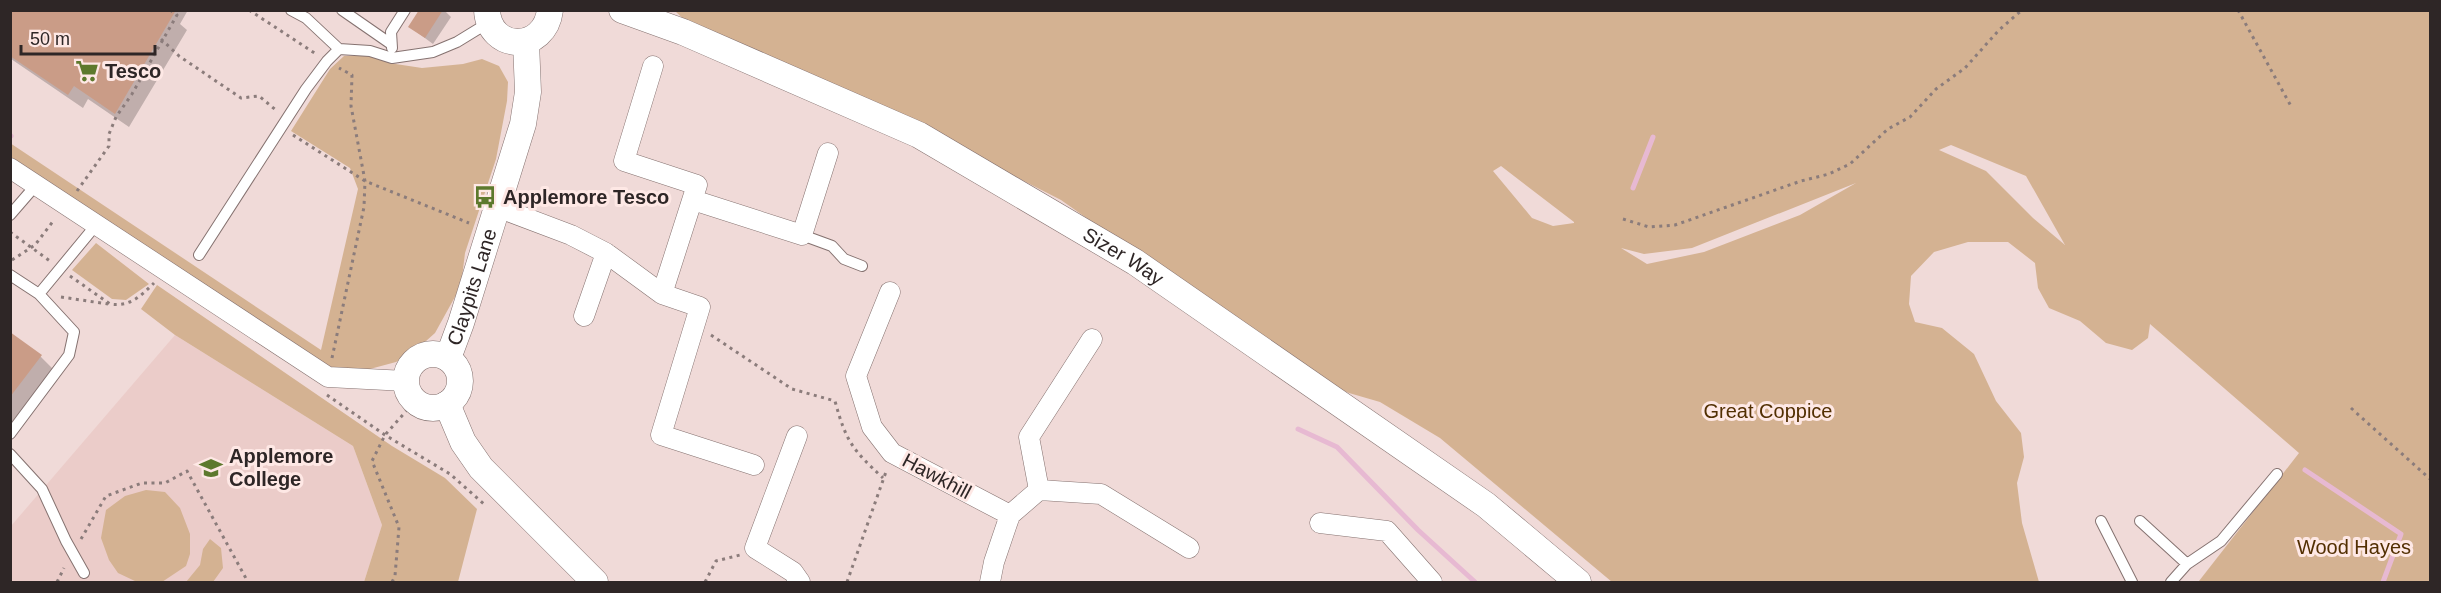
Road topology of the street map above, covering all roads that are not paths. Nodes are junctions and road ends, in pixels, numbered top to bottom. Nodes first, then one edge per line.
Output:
1 (291, 10) edge
2 (342, 10) edge
3 (405, 10) edge
4 (550, 10) edge
5 (622, 10) edge
6 (488, 16) edge
7 (526, 42) junction
8 (391, 44) junction
9 (339, 49) junction
10 (392, 58) junction
11 (653, 66) dead end
12 (828, 153) dead end
13 (10, 168) edge
14 (36, 184) junction
15 (695, 193) junction
16 (497, 207) junction
17 (10, 215) edge
18 (96, 225) junction
19 (802, 235) junction
20 (606, 253) junction
21 (199, 255) dead end
22 (862, 266) dead end
23 (10, 275) edge
24 (890, 292) dead end
25 (39, 294) junction
26 (662, 294) junction
27 (584, 316) dead end
28 (1092, 339) dead end
29 (448, 358) junction
30 (410, 391) junction
31 (447, 404) junction
32 (10, 434) edge
33 (797, 436) dead end
34 (10, 454) edge
35 (754, 465) dead end
36 (2277, 474) dead end
37 (1039, 490) junction
38 (1010, 515) junction
39 (2102, 521) dead end
40 (2140, 521) dead end
41 (1320, 523) dead end
42 (1189, 548) dead end
43 (2187, 564) junction
44 (84, 573) dead end
45 (595, 582) edge
46 (800, 582) edge
47 (990, 582) edge
48 (1432, 582) edge
49 (1578, 582) edge
50 (2132, 582) edge
51 (2171, 582) edge

1 - 9 lane
2 - 8 lane
3 - 8 lane
4 - 7 street
5 - 49 street, Sizer Way
6 - 7 street
6 - 10 lane
7 - 16 street, Claypits Lane
8 - 10 lane
9 - 10 lane
9 - 21 lane
11 - 15 street
12 - 19 street
13 - 14 street
14 - 17 lane
14 - 18 street
15 - 19 street
15 - 26 street
16 - 20 street
16 - 29 street, Claypits Lane
18 - 25 lane
18 - 30 street
19 - 22 lane
20 - 26 street
20 - 27 street
23 - 25 lane
24 - 38 street, Hawkhill
25 - 32 lane
26 - 35 street
28 - 37 street
29 - 30 street
29 - 31 street
30 - 31 street
31 - 45 street
33 - 46 street
34 - 44 lane
36 - 43 lane
37 - 38 street
37 - 42 street
38 - 47 street
39 - 50 lane
40 - 43 lane
41 - 48 street
43 - 51 lane

